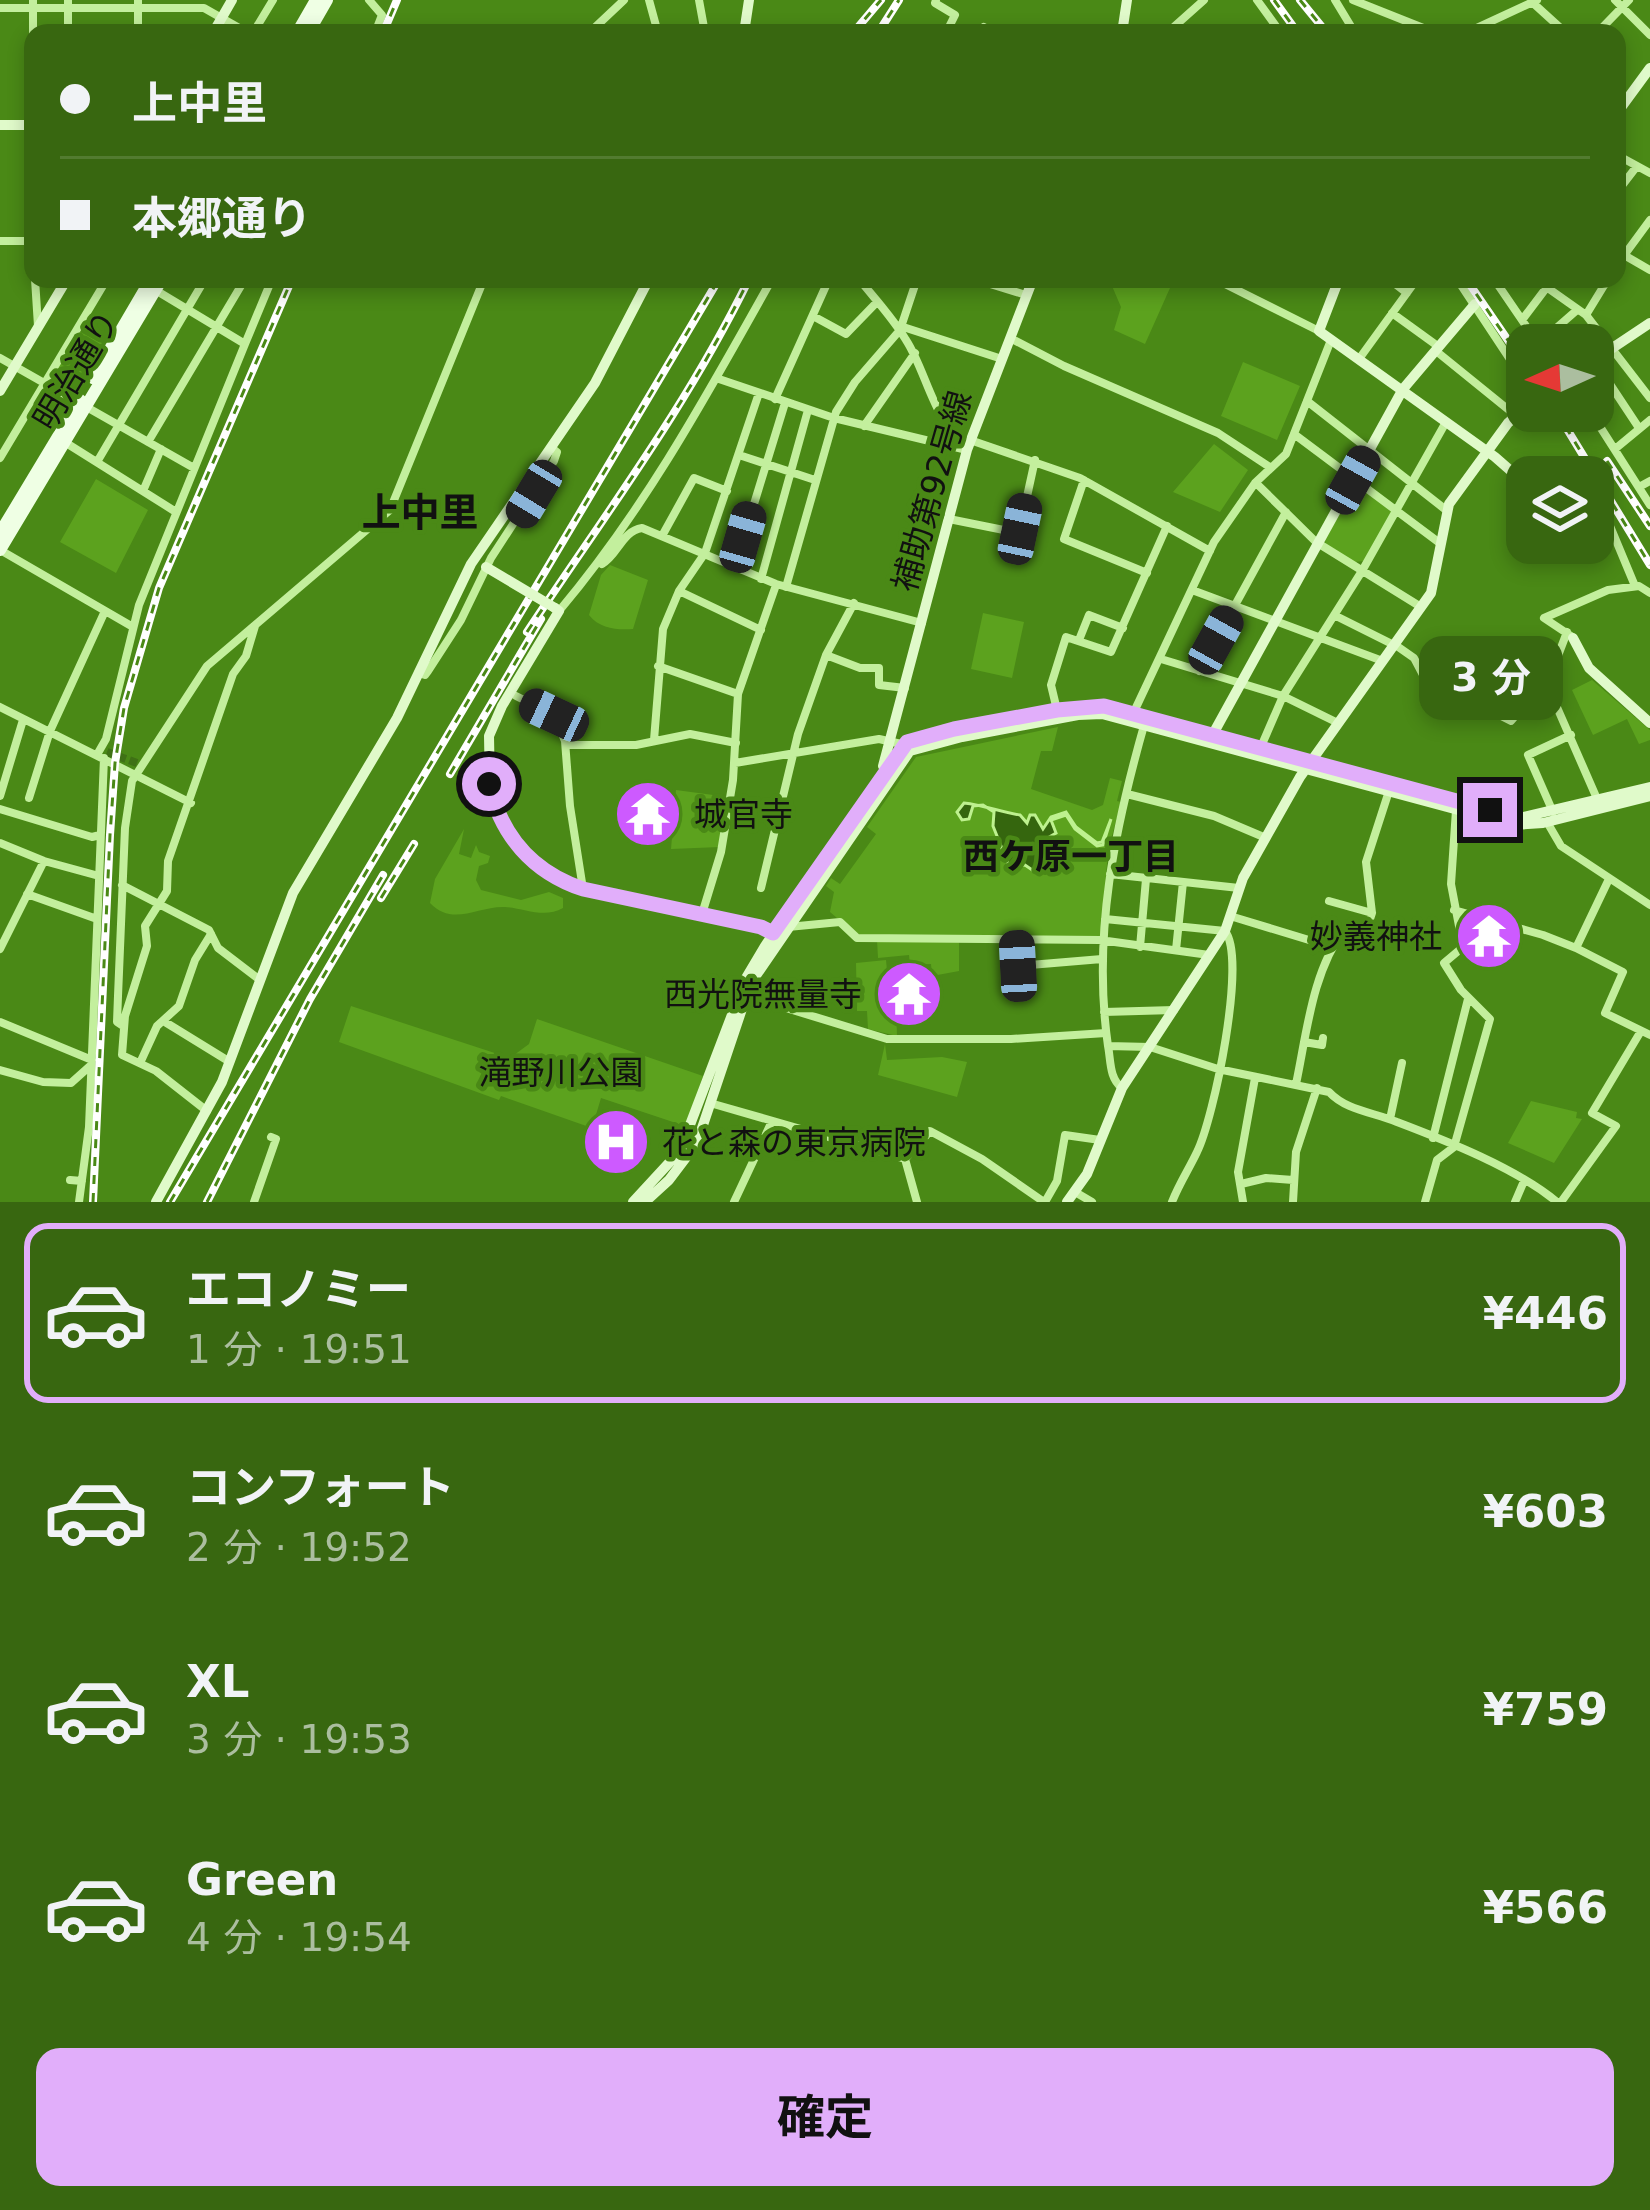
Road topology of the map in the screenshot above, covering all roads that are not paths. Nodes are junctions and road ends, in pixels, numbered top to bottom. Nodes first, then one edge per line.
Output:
1 (232, 0) edge
2 (624, 0) edge
3 (936, 0) edge
4 (1204, 0) edge
5 (1353, 0) edge
6 (1535, 2) edge
7 (1622, 2) edge
8 (33, 4) edge
9 (68, 4) edge
10 (138, 4) edge
11 (204, 4) edge
12 (0, 8) edge
13 (221, 19) junction
14 (218, 24) edge
15 (231, 24) edge
16 (599, 24) edge
17 (950, 24) edge
18 (1177, 24) edge
19 (1404, 24) edge
20 (1486, 24) edge
21 (1650, 35) edge
22 (1650, 68) edge
23 (1626, 93) edge
24 (1626, 160) edge
25 (1637, 166) junction
26 (1650, 172) edge
27 (1626, 180) edge
28 (1650, 220) edge
29 (1626, 246) edge
30 (36, 288) edge
31 (62, 288) edge
32 (102, 288) edge
33 (148, 288) edge
34 (159, 288) edge
35 (200, 288) edge
36 (240, 288) edge
37 (268, 288) edge
38 (480, 288) edge
39 (644, 288) edge
40 (767, 288) edge
41 (825, 288) edge
42 (866, 288) edge
43 (913, 288) edge
44 (1002, 288) edge
45 (1029, 288) edge
46 (1242, 288) edge
47 (1336, 288) edge
48 (1401, 288) edge
49 (1411, 288) edge
50 (1463, 288) edge
51 (1500, 288) edge
52 (1546, 288) edge
53 (1555, 288) edge
54 (1601, 288) edge
55 (1407, 293) junction
56 (1026, 296) junction
57 (878, 302) junction
58 (1475, 304) junction
59 (187, 309) junction
60 (1581, 312) junction
61 (1392, 313) junction
62 (813, 316) junction
63 (1522, 320) junction
64 (1650, 323) edge
65 (1525, 324) edge
66 (1566, 324) edge
67 (1591, 324) edge
68 (38, 327) junction
69 (217, 327) junction
70 (899, 327) junction
71 (1319, 332) junction
72 (1010, 338) junction
73 (1331, 340) junction
74 (245, 344) junction
75 (1614, 347) edge
76 (1437, 349) junction
77 (1614, 351) edge
78 (1506, 352) edge
79 (914, 353) junction
80 (0, 358) edge
81 (1002, 358) junction
82 (1359, 359) junction
83 (15, 367) junction
84 (719, 379) junction
85 (46, 383) junction
86 (1403, 389) junction
87 (1614, 391) edge
88 (0, 392) edge
89 (759, 393) junction
90 (1650, 396) edge
91 (780, 401) junction
92 (1307, 401) junction
93 (82, 404) junction
94 (1506, 407) edge
95 (808, 410) junction
96 (834, 418) junction
97 (1650, 420) edge
98 (1446, 422) junction
99 (118, 426) junction
100 (863, 426) junction
101 (1506, 427) edge
102 (1639, 428) junction
103 (1604, 432) edge
104 (1294, 434) junction
105 (61, 440) junction
106 (148, 442) junction
107 (968, 445) junction
108 (552, 448) junction
109 (161, 449) junction
110 (1370, 449) junction
111 (1615, 449) junction
112 (1487, 452) junction
113 (739, 455) junction
114 (0, 458) edge
115 (1035, 460) junction
116 (97, 462) junction
117 (765, 464) junction
118 (194, 468) junction
119 (1271, 468) junction
120 (1506, 468) edge
121 (790, 472) junction
122 (815, 480) junction
123 (1084, 480) junction
124 (1353, 480) junction
125 (1650, 481) edge
126 (1256, 482) junction
127 (1412, 483) junction
128 (1639, 487) junction
129 (143, 491) junction
130 (727, 491) junction
131 (1650, 505) edge
132 (1446, 510) junction
133 (176, 512) junction
134 (1286, 512) junction
135 (1396, 512) junction
136 (949, 519) junction
137 (1167, 526) junction
138 (0, 533) edge
139 (662, 536) junction
140 (1614, 536) edge
141 (1318, 544) junction
142 (1441, 544) junction
143 (0, 550) edge
144 (1210, 550) junction
145 (705, 553) junction
146 (598, 566) junction
147 (735, 566) junction
148 (486, 567) junction
149 (1362, 571) junction
150 (1147, 573) junction
151 (761, 578) junction
152 (781, 586) junction
153 (1635, 586) junction
154 (1192, 590) junction
155 (679, 591) junction
156 (1650, 593) edge
157 (854, 603) junction
158 (1235, 606) junction
159 (1420, 607) junction
160 (557, 610) junction
161 (104, 611) junction
162 (1334, 615) junction
163 (1275, 620) junction
164 (922, 623) junction
165 (255, 625) junction
166 (133, 627) junction
167 (1123, 628) junction
168 (760, 630) junction
169 (1570, 635) junction
170 (1320, 638) junction
171 (1079, 640) junction
172 (1392, 644) junction
173 (826, 656) junction
174 (1160, 659) junction
175 (1380, 661) junction
176 (658, 666) junction
177 (1199, 671) junction
178 (418, 674) junction
179 (1241, 683) junction
180 (905, 688) junction
181 (1538, 691) junction
182 (738, 694) junction
183 (1283, 696) junction
184 (516, 697) dead end
185 (0, 707) edge
186 (1057, 710) junction
187 (23, 720) junction
188 (1139, 720) junction
189 (1339, 724) junction
190 (1650, 724) edge
191 (50, 731) junction
192 (1213, 734) junction
193 (1571, 735) junction
194 (654, 740) junction
195 (922, 742) junction
196 (736, 743) junction
197 (896, 743) junction
198 (566, 745) junction
199 (1260, 749) junction
200 (792, 754) junction
201 (101, 756) junction
202 (735, 763) junction
203 (1310, 766) junction
204 (137, 773) junction
205 (885, 779) junction
206 (1388, 791) junction
207 (1650, 792) edge
208 (1127, 794) junction
209 (0, 796) edge
210 (28, 798) dead end
211 (1598, 801) junction
212 (191, 802) junction
213 (0, 809) edge
214 (1456, 810) junction
215 (1550, 817) junction
216 (100, 835) junction
217 (1265, 838) junction
218 (0, 843) edge
219 (44, 861) junction
220 (1110, 874) junction
221 (99, 876) junction
222 (1146, 879) junction
223 (1609, 880) junction
224 (1183, 881) junction
225 (122, 885) junction
226 (761, 888) dead end
227 (1239, 888) junction
228 (583, 889) junction
229 (27, 894) junction
230 (1329, 901) dead end
231 (160, 903) junction
232 (1650, 905) edge
233 (1454, 910) junction
234 (1372, 913) junction
235 (702, 914) junction
236 (1230, 916) junction
237 (97, 919) junction
238 (1106, 919) junction
239 (1143, 922) junction
240 (1178, 926) junction
241 (1225, 931) junction
242 (780, 933) junction
243 (211, 934) junction
244 (1017, 939) junction
245 (1103, 942) junction
246 (1140, 946) junction
247 (1332, 947) junction
248 (218, 948) junction
249 (1576, 948) junction
250 (0, 949) edge
251 (1176, 950) junction
252 (200, 951) junction
253 (1211, 956) junction
254 (1102, 959) junction
255 (260, 980) junction
256 (746, 996) junction
257 (1468, 999) junction
258 (1175, 1010) junction
259 (1104, 1012) junction
260 (0, 1022) edge
261 (164, 1022) junction
262 (123, 1026) junction
263 (1106, 1033) junction
264 (1646, 1033) edge
265 (1323, 1038) dead end
266 (1304, 1042) junction
267 (1108, 1046) junction
268 (1150, 1047) junction
269 (230, 1062) junction
270 (92, 1063) junction
271 (140, 1063) junction
272 (1402, 1063) dead end
273 (0, 1070) edge
274 (1218, 1070) junction
275 (1255, 1078) junction
276 (1296, 1084) junction
277 (1122, 1088) junction
278 (1317, 1088) junction
279 (710, 1103) junction
280 (207, 1112) junction
281 (1390, 1119) junction
282 (772, 1121) junction
283 (271, 1137) dead end
284 (1433, 1138) junction
285 (1101, 1140) junction
286 (1454, 1147) junction
287 (905, 1159) junction
288 (70, 1180) dead end
289 (1292, 1180) junction
290 (82, 1181) junction
291 (1524, 1181) junction
292 (1240, 1184) junction
293 (1071, 1197) edge
294 (651, 1200) edge
295 (80, 1202) edge
296 (156, 1202) edge
297 (254, 1202) edge
298 (633, 1202) edge
299 (734, 1202) edge
300 (917, 1202) edge
301 (1044, 1202) edge
302 (1092, 1202) edge
303 (1172, 1202) edge
304 (1243, 1202) edge
305 (1293, 1202) edge
306 (1425, 1202) edge
307 (1515, 1202) edge
308 (1559, 1202) edge

1 - 13 street
2 - 16 street
3 - 17 street
4 - 18 street
5 - 19 street
6 - 20 street
7 - 21 street
8 - 9 street
8 - 12 street
9 - 10 street
10 - 11 street
11 - 13 street
13 - 14 street
13 - 15 street
22 - 23 street
24 - 25 street
25 - 26 street
25 - 27 street
28 - 29 street
30 - 68 street
31 - 68 street
32 - 85 street
33 - 93 main road, 明治通り
34 - 59 street
35 - 59 street
36 - 69 street
37 - 74 street
38 - 165 street
39 - 108 street
40 - 84 street
41 - 62 street
42 - 57 street
43 - 70 street
44 - 56 street
45 - 56 street, 補助第92号線
46 - 71 street
47 - 71 street
48 - 55 street
49 - 55 street
50 - 58 street
51 - 63 street
52 - 63 street
53 - 60 street
54 - 60 street
55 - 61 street
56 - 72 street, 補助第92号線
57 - 62 street
57 - 70 street
58 - 76 street
58 - 78 street
59 - 69 street
59 - 99 street
60 - 66 street
60 - 67 street
61 - 76 street
61 - 82 street
62 - 91 street
63 - 65 street
64 - 75 street
68 - 83 street
69 - 74 street
69 - 106 street
70 - 79 street
70 - 81 street
70 - 96 street
71 - 73 street
72 - 81 street, 補助第92号線
72 - 119 street
73 - 82 street
73 - 92 street
74 - 118 street
76 - 86 street
76 - 94 street
77 - 90 street
79 - 100 street
79 - 107 street
80 - 83 street
81 - 107 street, 補助第92号線
82 - 86 street
83 - 85 street
83 - 88 street
84 - 89 street
84 - 146 street
85 - 93 street
85 - 114 street
86 - 98 street
86 - 110 street
87 - 102 street
89 - 91 street
89 - 113 street
91 - 95 street
91 - 117 street
92 - 104 street
92 - 110 street
93 - 99 street
93 - 105 main road, 明治通り
95 - 96 street
95 - 121 street
96 - 100 street
96 - 122 street
97 - 102 street
98 - 112 street
98 - 127 street
99 - 106 street
99 - 116 street
100 - 107 street
101 - 112 street
102 - 111 street
103 - 111 street
104 - 119 street
104 - 124 street
105 - 116 street
105 - 138 main road, 明治通り
105 - 143 main road, 明治通り
106 - 109 street
107 - 115 street
107 - 136 street, 補助第92号線
108 - 148 street
108 - 178 street
109 - 118 street
109 - 129 street
110 - 124 street
110 - 127 street
111 - 128 street
112 - 120 street
112 - 132 street
113 - 117 street
113 - 130 street
115 - 123 street
115 - 136 street
116 - 129 street
117 - 121 street
117 - 147 street
118 - 133 street
119 - 126 street
121 - 122 street
121 - 151 street
122 - 152 street
123 - 137 street
123 - 150 street
124 - 135 street
124 - 141 street
125 - 128 street
126 - 134 street
126 - 144 street
127 - 132 street
127 - 135 street
128 - 131 street
129 - 133 street
130 - 139 street
130 - 145 street
132 - 142 street
133 - 166 street
134 - 141 street
134 - 158 street
135 - 142 street
135 - 149 street
136 - 164 street, 補助第92号線
137 - 144 street
137 - 150 street
139 - 145 street
139 - 146 street
140 - 153 street
141 - 149 street
141 - 163 street
142 - 159 street
143 - 161 street
144 - 154 street
145 - 147 street
145 - 155 street
146 - 160 street
147 - 151 street
148 - 160 street, bridge
148 - 178 street
149 - 159 street
149 - 162 street
150 - 167 street
151 - 152 street
152 - 157 street
152 - 168 street
153 - 156 street
153 - 169 street
154 - 158 street
154 - 174 street
155 - 168 street
155 - 176 street
157 - 164 street
157 - 173 street
158 - 163 street
158 - 177 street
159 - 172 street
160 - 228 street
161 - 166 street
161 - 191 street
162 - 170 street
162 - 172 street
163 - 170 street
163 - 179 street
164 - 180 street, 補助第92号線
165 - 204 street
165 - 212 street
166 - 201 street
167 - 171 street
167 - 171 street
168 - 182 street
169 - 181 street
169 - 190 street
170 - 175 street
170 - 183 street
171 - 186 street
172 - 175 street
172 - 181 street
173 - 180 street
173 - 200 street
174 - 177 street
174 - 188 street
175 - 189 street
176 - 182 street
176 - 194 street
177 - 179 street
178 - 255 street
179 - 183 street
179 - 192 street
180 - 197 street, 補助第92号線
181 - 193 street
182 - 196 street
183 - 189 street
183 - 199 street
184 - 198 street
185 - 187 street
186 - 188 street
186 - 195 street
187 - 191 street
187 - 209 street
188 - 192 street
188 - 195 street
188 - 203 street
188 - 208 street
189 - 203 street
191 - 201 street
191 - 210 street
192 - 199 street
193 - 211 street
193 - 215 street
194 - 196 street
194 - 198 street
195 - 197 street
195 - 205 street
196 - 202 street
197 - 200 street
197 - 205 street, 補助第92号線
197 - 205 street, 補助第92号線
198 - 228 street
199 - 203 street
200 - 202 street
200 - 226 street
201 - 204 street
201 - 216 street
202 - 235 street
203 - 206 street
203 - 215 street
203 - 217 street
204 - 212 street
204 - 225 street
205 - 242 street
206 - 214 street
206 - 234 street
207 - 211 street
207 - 215 street
208 - 217 street
208 - 220 street
211 - 215 street
212 - 231 street
213 - 216 street
214 - 215 street
214 - 233 street
215 - 223 street
216 - 221 street
217 - 227 street
218 - 219 street
219 - 221 street
219 - 229 street
220 - 222 street
220 - 238 street
221 - 237 street
222 - 224 street
222 - 239 street
223 - 232 street
223 - 249 street
224 - 227 street
224 - 240 street
225 - 231 street
225 - 262 street
227 - 236 street
228 - 235 street
229 - 237 street
229 - 250 street
230 - 234 street
231 - 243 street
231 - 262 street
233 - 249 street
233 - 257 street
234 - 247 street
235 - 242 street
236 - 241 street
236 - 247 street
237 - 270 street
238 - 239 street
238 - 245 street
239 - 240 street
239 - 246 street
240 - 241 street
240 - 251 street
241 - 253 street
241 - 274 street
242 - 244 street
242 - 256 street
242 - 298 street
243 - 248 street
243 - 252 street
244 - 245 street
244 - 254 street
245 - 246 street
245 - 254 street
246 - 251 street
247 - 266 street
248 - 252 street
248 - 255 street
249 - 264 street
251 - 253 street
252 - 261 street
253 - 258 street
254 - 259 street
255 - 269 street
256 - 263 street
256 - 279 street
257 - 284 street
257 - 286 street
258 - 259 street
258 - 268 street
259 - 263 street
260 - 270 street
261 - 269 street
261 - 271 street
262 - 271 street
263 - 267 street
264 - 308 street
265 - 266 street
266 - 276 street
267 - 268 street
267 - 277 street
268 - 274 street
268 - 277 street
269 - 280 street
270 - 273 street
270 - 290 street
271 - 280 street
272 - 281 street
274 - 275 street
274 - 303 street
275 - 276 street
275 - 292 street
276 - 278 street
277 - 285 street
278 - 281 street
278 - 289 street
279 - 282 street
279 - 294 street
280 - 296 street
281 - 284 street
282 - 287 street
282 - 299 street
283 - 297 street
284 - 286 street
285 - 293 street
285 - 301 street
286 - 291 street
286 - 306 street
287 - 300 street
287 - 301 street
288 - 290 street
289 - 292 street
289 - 305 street
290 - 295 street
291 - 307 street
291 - 308 street
292 - 304 street
293 - 302 street

